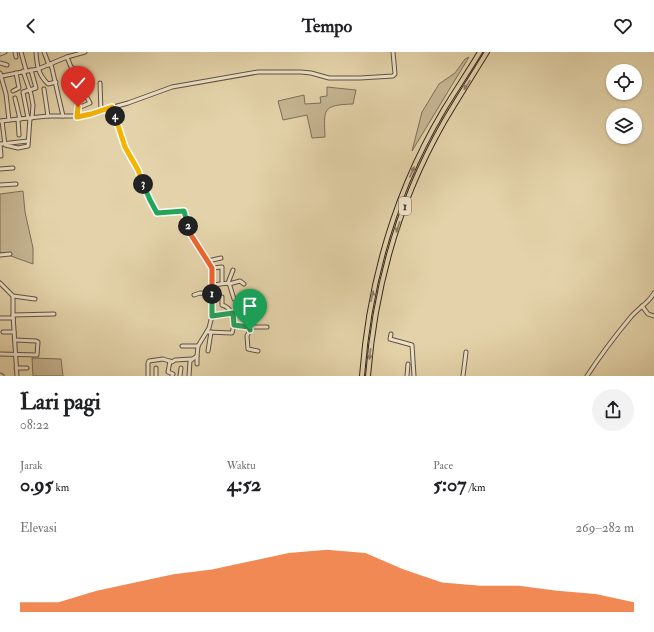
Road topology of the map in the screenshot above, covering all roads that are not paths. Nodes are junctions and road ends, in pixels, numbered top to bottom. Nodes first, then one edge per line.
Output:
1 (5, 52) edge
2 (15, 52) edge
3 (21, 52) edge
4 (36, 52) edge
5 (44, 52) edge
6 (83, 52) edge
7 (393, 52) edge
8 (480, 52) edge
9 (487, 52) edge
10 (0, 54) edge
11 (16, 57) dead end
12 (67, 57) junction
13 (0, 63) edge
14 (50, 64) junction
15 (7, 66) dead end
16 (38, 68) junction
17 (31, 70) junction
18 (25, 71) junction
19 (16, 73) junction
20 (1, 75) edge
21 (56, 82) junction
22 (100, 83) dead end
23 (44, 89) dead end
24 (30, 90) junction
25 (13, 91) dead end
26 (24, 100) junction
27 (112, 107) junction
28 (101, 111) junction
29 (48, 116) junction
30 (63, 116) junction
31 (77, 117) junction
32 (30, 118) junction
33 (19, 119) junction
34 (9, 120) junction
35 (1, 121) edge
36 (19, 135) dead end
37 (0, 144) edge
38 (5, 144) junction
39 (1, 156) edge
40 (13, 168) dead end
41 (0, 169) edge
42 (16, 184) dead end
43 (0, 185) edge
44 (10, 254) dead end
45 (0, 255) edge
46 (221, 258) dead end
47 (208, 261) junction
48 (212, 268) junction
49 (232, 270) dead end
50 (0, 283) edge
51 (222, 283) junction
52 (229, 284) junction
53 (244, 284) dead end
54 (212, 285) junction
55 (654, 293) edge
56 (212, 294) junction
57 (194, 295) dead end
58 (13, 296) junction
59 (222, 297) dead end
60 (36, 299) dead end
61 (234, 299) dead end
62 (642, 306) junction
63 (248, 309) dead end
64 (233, 313) junction
65 (54, 314) dead end
66 (212, 316) junction
67 (654, 316) edge
68 (13, 317) junction
69 (0, 318) edge
70 (234, 325) junction
71 (250, 327) junction
72 (267, 327) dead end
73 (3, 332) dead end
74 (14, 332) junction
75 (209, 332) junction
76 (391, 334) dead end
77 (15, 340) junction
78 (182, 346) dead end
79 (198, 346) junction
80 (208, 351) dead end
81 (258, 351) dead end
82 (466, 352) dead end
83 (0, 354) edge
84 (16, 354) junction
85 (197, 356) junction
86 (192, 359) junction
87 (170, 362) junction
88 (197, 364) dead end
89 (408, 364) dead end
90 (16, 368) junction
91 (27, 368) dead end
92 (156, 368) dead end
93 (181, 368) dead end
94 (17, 376) edge
95 (148, 376) edge
96 (156, 376) edge
97 (172, 376) edge
98 (180, 376) edge
99 (189, 376) edge
100 (362, 376) edge
101 (368, 376) edge
102 (407, 376) edge
103 (414, 376) edge
104 (463, 376) edge
105 (587, 376) edge

1 - 10 street
2 - 11 street
3 - 18 street
4 - 16 street
5 - 14 street
6 - 12 street
7 - 27 street
100 -> 8 highway, 1
9 -> 101 highway, 1
12 - 14 street
12 - 31 street
13 - 15 street
14 - 16 street
14 - 21 street
16 - 17 street
16 - 21 street
17 - 18 street
17 - 24 street
18 - 19 street
18 - 24 street
19 - 20 street
19 - 25 street
20 - 34 street
21 - 30 street
22 - 28 street
23 - 29 street
24 - 26 street
24 - 32 street
26 - 32 street
26 - 33 street
27 - 28 street
27 - 47 street
28 - 31 street
29 - 30 street
29 - 32 street
30 - 31 street
32 - 33 street
32 - 38 street
33 - 34 street
33 - 36 street
34 - 35 street
35 - 38 street
37 - 38 street
37 - 39 street
40 - 41 street
42 - 43 street
44 - 45 street
46 - 47 street
47 - 48 street
48 - 51 street
48 - 54 street
49 - 52 street
50 - 58 street
51 - 52 street
51 - 54 street
52 - 53 street
52 - 61 street
54 - 56 street
55 - 62 street
56 - 57 street
56 - 66 street
58 - 60 street
58 - 68 street
59 - 64 street
62 - 67 street
62 - 105 street
63 - 64 street
64 - 66 street
64 - 70 street
65 - 68 street
66 - 75 street
68 - 69 street
68 - 74 street
70 - 71 street
70 - 75 street
71 - 72 street
71 - 81 street
73 - 74 street
74 - 77 street
75 - 79 street
75 - 80 street
76 - 103 street
77 - 84 street
77 - 84 street
78 - 79 street
79 - 85 street
82 - 104 street
83 - 84 street
84 - 90 street
85 - 86 street
85 - 88 street
86 - 87 street
86 - 99 street
87 - 95 street
87 - 97 street
89 - 102 street
90 - 91 street
90 - 94 street
92 - 96 street
93 - 98 street

